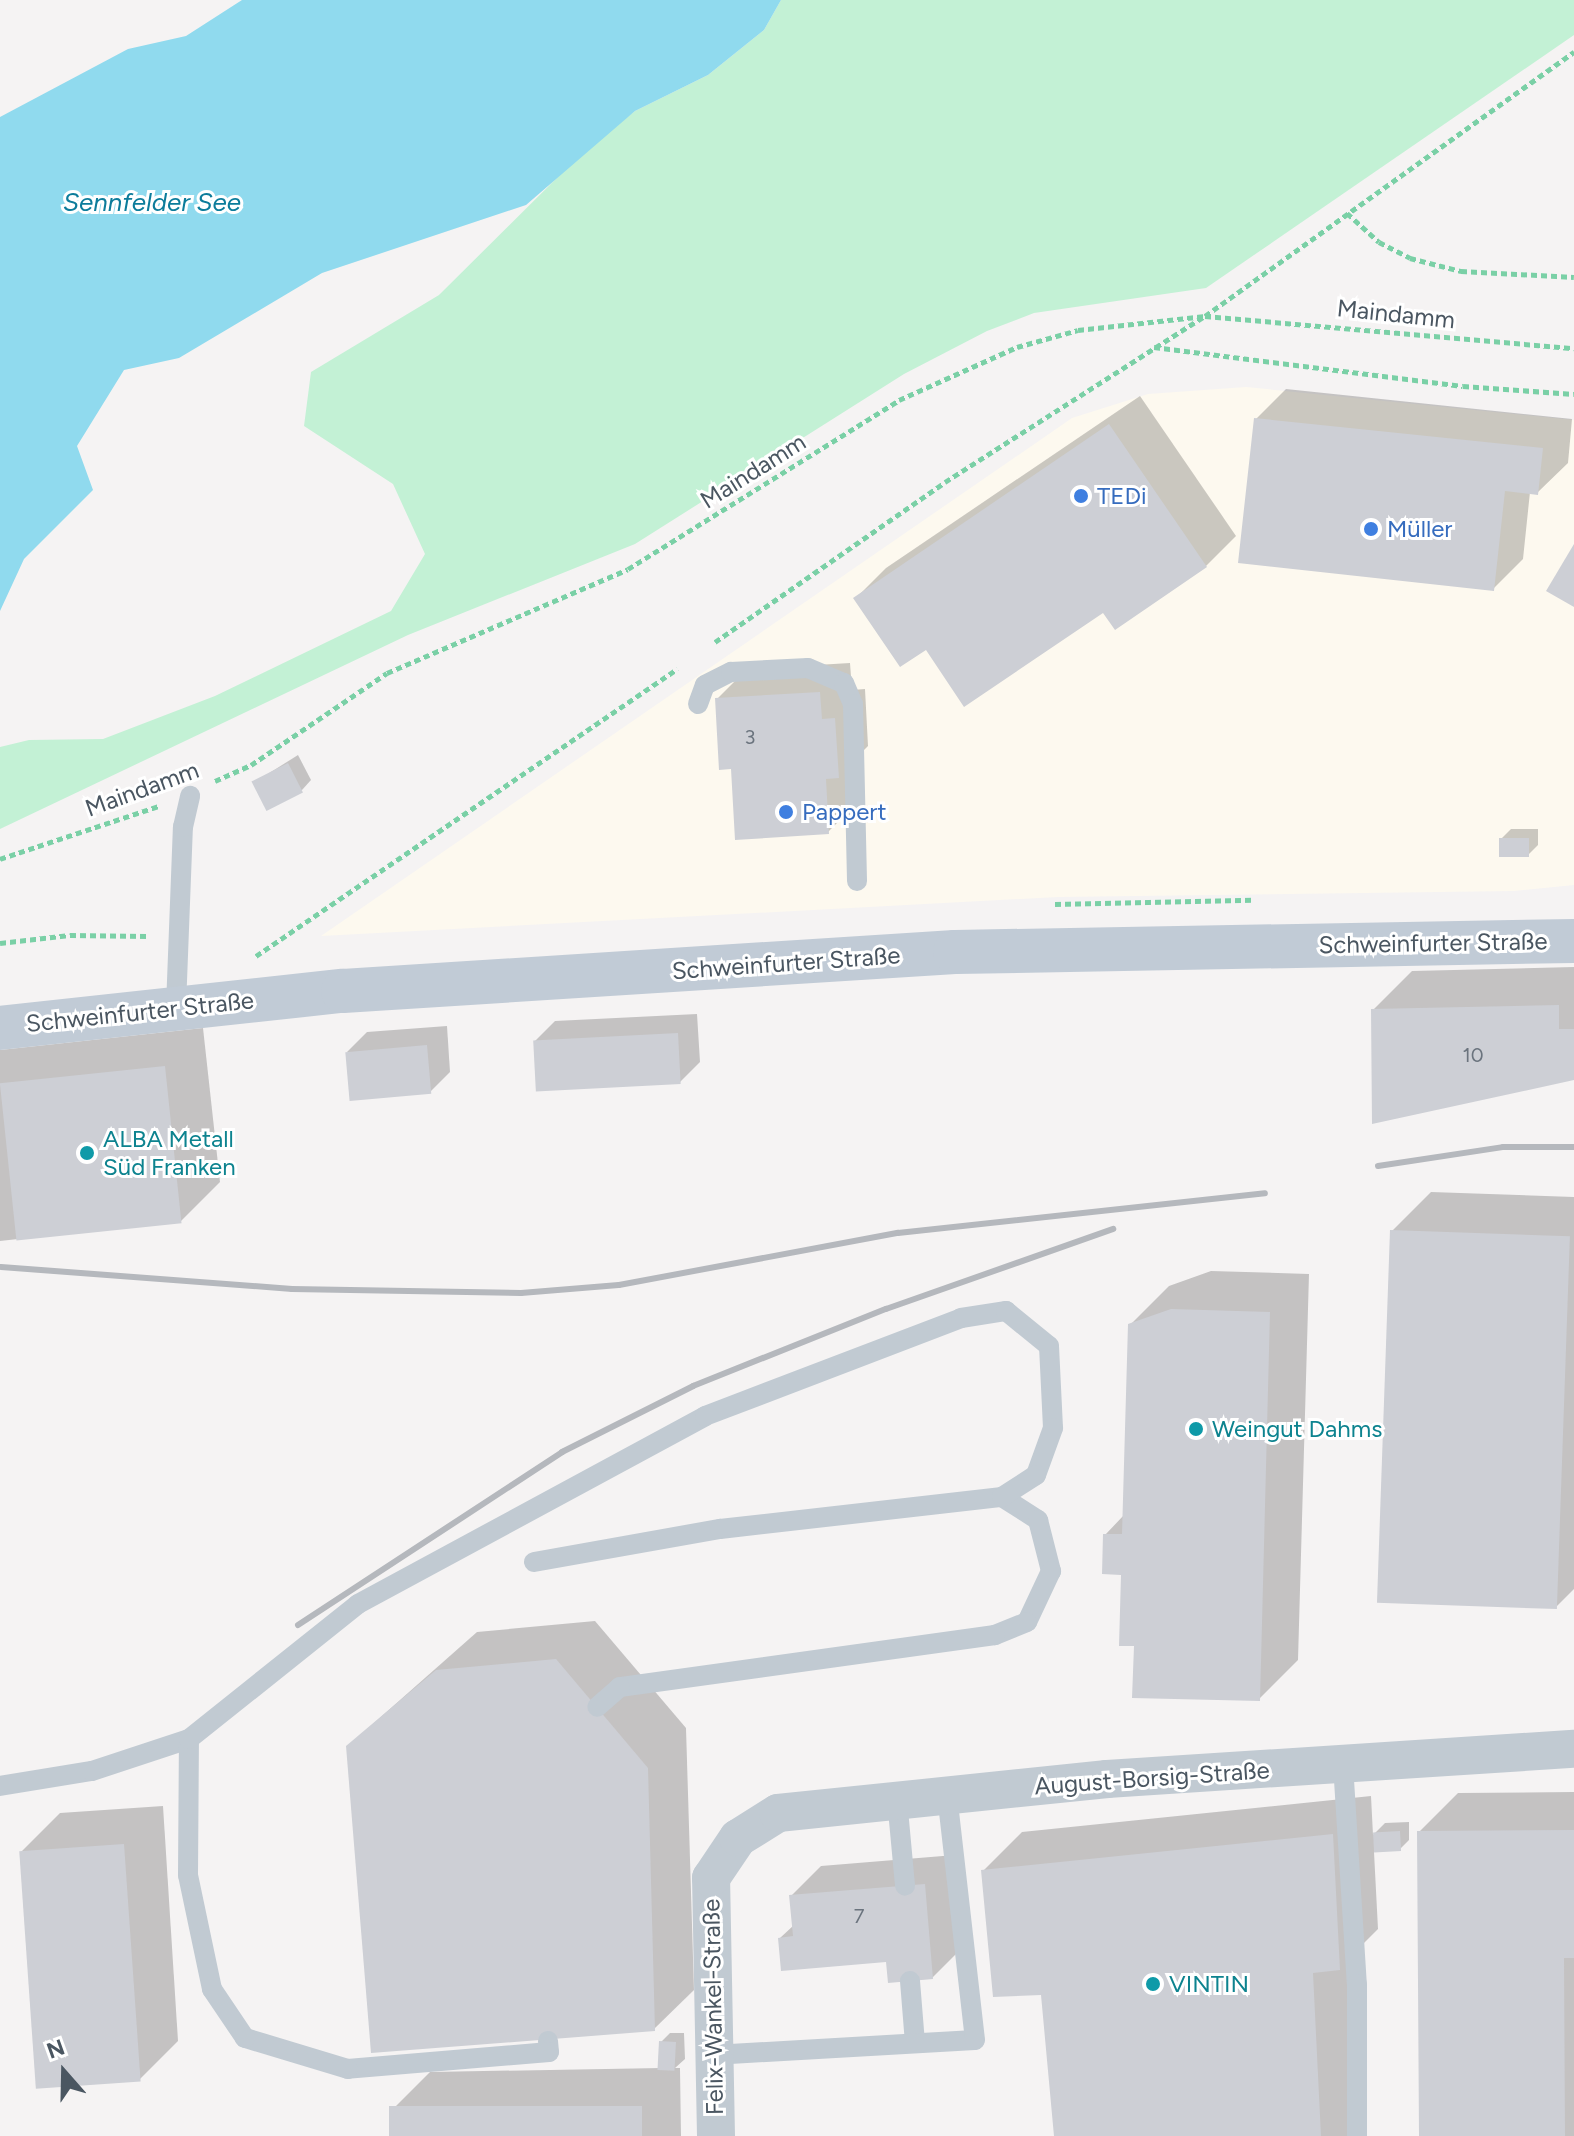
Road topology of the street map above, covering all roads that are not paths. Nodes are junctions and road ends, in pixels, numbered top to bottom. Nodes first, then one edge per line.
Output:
1 (698, 704) dead end
2 (190, 796) road end
3 (857, 881) dead end
4 (1574, 941) edge
5 (176, 1007) junction
6 (0, 1028) edge
7 (1002, 1497) junction
8 (534, 1562) dead end
9 (597, 1707) dead end
10 (189, 1739) junction
11 (1574, 1749) edge
12 (1343, 1764) junction
13 (0, 1786) edge
14 (947, 1794) junction
15 (897, 1799) junction
16 (738, 1838) joint
17 (905, 1886) dead end
18 (910, 1981) dead end
19 (548, 2041) dead end
20 (915, 2043) junction
21 (713, 2055) junction
22 (716, 2136) edge
23 (1357, 2136) edge

1 - 3 lane
2 - 5 lane
4 - 5 main road, Schweinfurter Straße
5 - 6 main road, Schweinfurter Straße
7 - 8 lane
7 - 9 lane
7 - 10 lane
10 - 13 lane
10 - 19 lane
11 - 12 street, August-Borsig-Straße
12 - 14 street, August-Borsig-Straße
12 - 23 lane
14 - 15 street, August-Borsig-Straße
14 - 20 lane
15 - 16 street, August-Borsig-Straße
15 - 17 lane
16 - 21 street, Felix-Wankel-Straße
18 - 20 lane
20 - 21 lane
21 - 22 street, Felix-Wankel-Straße

